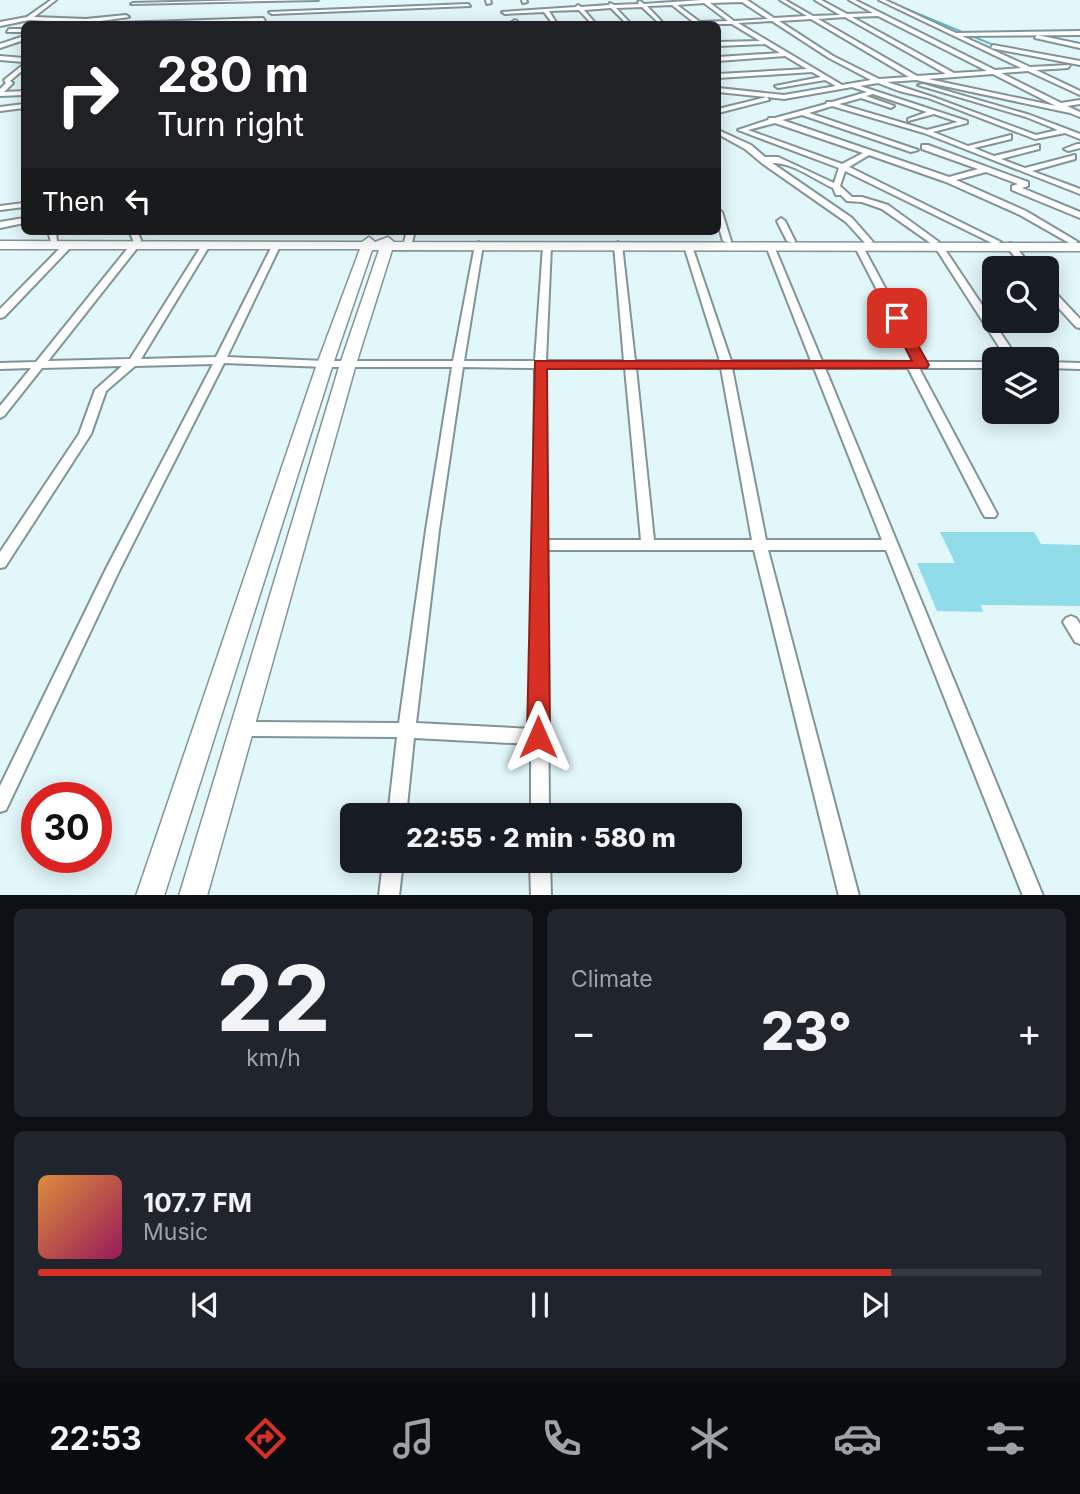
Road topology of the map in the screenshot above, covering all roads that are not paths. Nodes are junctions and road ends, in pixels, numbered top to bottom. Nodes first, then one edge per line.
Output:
1 (54, 0) edge
2 (282, 0) edge
3 (314, 0) edge
4 (358, 0) edge
5 (385, 0) edge
6 (573, 0) edge
7 (606, 0) edge
8 (638, 0) edge
9 (744, 0) edge
10 (782, 0) edge
11 (817, 0) edge
12 (851, 0) edge
13 (881, 0) edge
14 (191, 1) edge
15 (224, 1) edge
16 (705, 1) edge
17 (134, 2) edge
18 (216, 2) junction
19 (253, 2) edge
20 (670, 2) edge
21 (177, 3) junction
22 (468, 5) dead end
23 (643, 5) junction
24 (612, 6) junction
25 (581, 8) junction
26 (546, 10) junction
27 (272, 12) junction
28 (505, 12) dead end
29 (908, 12) junction
30 (170, 13) dead end
31 (372, 14) dead end
32 (877, 14) junction
33 (184, 16) dead end
34 (845, 16) junction
35 (162, 17) dead end
36 (29, 18) junction
37 (812, 18) junction
38 (774, 20) junction
39 (60, 21) edge
40 (125, 21) edge
41 (157, 21) edge
42 (179, 21) edge
43 (211, 21) joint
44 (263, 21) edge
45 (553, 21) edge
46 (592, 21) edge
47 (626, 21) edge
48 (659, 21) edge
49 (696, 21) edge
50 (721, 23) edge
51 (734, 23) junction
52 (1, 24) edge
53 (9, 31) dead end
54 (21, 31) edge
55 (970, 33) junction
56 (1027, 34) junction
57 (957, 35) junction
58 (1080, 36) edge
59 (21, 39) edge
60 (766, 42) junction
61 (721, 44) edge
62 (0, 46) edge
63 (1079, 46) edge
64 (777, 49) junction
65 (721, 51) edge
66 (787, 54) junction
67 (1044, 56) junction
68 (0, 58) edge
69 (721, 59) edge
70 (21, 60) edge
71 (1080, 61) edge
72 (802, 63) junction
73 (1068, 66) junction
74 (21, 68) edge
75 (721, 68) edge
76 (815, 70) junction
77 (1028, 70) junction
78 (1080, 71) edge
79 (992, 72) junction
80 (721, 76) edge
81 (953, 76) junction
82 (826, 78) junction
83 (916, 78) junction
84 (877, 81) junction
85 (851, 85) junction
86 (1017, 85) junction
87 (778, 86) dead end
88 (840, 86) junction
89 (964, 89) junction
90 (721, 90) edge
91 (874, 92) junction
92 (0, 93) edge
93 (21, 93) edge
94 (939, 93) junction
95 (1080, 93) edge
96 (778, 96) junction
97 (859, 96) junction
98 (926, 97) junction
99 (1080, 102) edge
100 (830, 103) junction
101 (1058, 105) junction
102 (21, 106) edge
103 (891, 106) dead end
104 (0, 109) edge
105 (721, 110) edge
106 (800, 111) junction
107 (936, 111) junction
108 (1076, 113) edge
109 (771, 119) junction
110 (910, 120) dead end
111 (1066, 131) junction
112 (926, 132) junction
113 (721, 135) edge
114 (1080, 136) edge
115 (1008, 137) dead end
116 (947, 141) junction
117 (1080, 146) edge
118 (925, 147) junction
119 (1037, 147) dead end
120 (967, 148) junction
121 (1068, 149) dead end
122 (914, 150) junction
123 (869, 153) junction
124 (1072, 157) dead end
125 (994, 158) junction
126 (775, 159) junction
127 (886, 159) junction
128 (843, 167) junction
129 (988, 169) junction
130 (1025, 170) junction
131 (1044, 178) junction
132 (1080, 178) edge
133 (949, 180) junction
134 (1025, 184) junction
135 (1060, 184) junction
136 (836, 187) junction
137 (1080, 192) edge
138 (21, 205) edge
139 (1, 208) edge
140 (21, 214) edge
141 (1080, 215) edge
142 (781, 220) dead end
143 (849, 220) junction
144 (21, 222) edge
145 (721, 222) edge
146 (0, 225) edge
147 (53, 235) edge
148 (135, 239) edge
149 (727, 241) junction
150 (791, 241) junction
151 (0, 242) edge
152 (391, 242) edge
153 (997, 242) junction
154 (1078, 243) edge
155 (864, 244) junction
156 (937, 244) junction
157 (68, 245) junction
158 (206, 245) junction
159 (276, 246) junction
160 (479, 246) junction
161 (547, 246) junction
162 (618, 246) junction
163 (688, 246) junction
164 (770, 246) junction
165 (1010, 246) junction
166 (1019, 256) edge
167 (1059, 303) edge
168 (0, 315) edge
169 (1080, 326) edge
170 (1005, 347) edge
171 (223, 360) junction
172 (134, 361) junction
173 (726, 363) junction
174 (325, 364) junction
175 (348, 364) junction
176 (457, 364) junction
177 (540, 364) junction
178 (629, 365) junction
179 (820, 365) junction
180 (917, 365) junction
181 (982, 365) edge
182 (1059, 365) edge
183 (0, 366) edge
184 (36, 366) junction
185 (1080, 366) edge
186 (0, 414) edge
187 (990, 514) dead end
188 (539, 545) junction
189 (648, 545) junction
190 (760, 545) junction
191 (889, 545) junction
192 (0, 563) edge
193 (1071, 622) dead end
194 (1080, 638) edge
195 (242, 729) junction
196 (406, 730) junction
197 (538, 737) junction
198 (398, 803) edge
199 (540, 803) edge
200 (0, 804) edge
201 (392, 873) edge
202 (540, 873) edge
203 (150, 895) edge
204 (193, 895) edge
205 (389, 895) edge
206 (541, 895) edge
207 (849, 895) edge
208 (1033, 895) edge

1 - 36 street
2 - 3 street
2 - 19 street
3 - 27 street
4 - 5 street
6 - 25 street
7 - 24 street
8 - 23 street
9 - 16 street
9 - 38 street
10 - 37 street
11 - 34 street
12 - 32 street
13 - 29 street
14 - 18 street
14 - 21 street
15 - 18 street
15 - 19 street
16 - 20 street
16 - 51 street
17 - 21 street
17 - 40 street
18 - 43 street
20 - 23 street
20 - 49 street
21 - 30 street
22 - 27 street
23 - 24 street
23 - 48 street
24 - 25 street
24 - 47 street
25 - 26 street
25 - 46 street
26 - 28 street
26 - 45 street
27 - 44 street
29 - 32 street
29 - 57 street
31 - 44 street
32 - 34 street
32 - 79 street
33 - 42 street
34 - 37 street
34 - 81 street
35 - 41 street
36 - 39 street
36 - 52 street
37 - 38 street
37 - 83 street
38 - 51 street
38 - 84 street
43 - 44 street
50 - 51 street
51 - 60 street
53 - 54 street
55 - 56 street
55 - 57 street
55 - 71 street
56 - 58 street
56 - 63 street
57 - 67 street
57 - 77 street
59 - 62 street
60 - 61 street
60 - 64 street
64 - 65 street
64 - 66 street
66 - 69 street
66 - 72 street
67 - 71 street
67 - 73 street
68 - 70 street
72 - 75 street
72 - 76 street
73 - 77 street
73 - 78 street
74 - 92 street
76 - 80 street
76 - 82 street
77 - 79 street
77 - 95 street
79 - 81 street
79 - 86 street
81 - 83 street
82 - 87 street
82 - 88 street
83 - 84 street
83 - 89 street
83 - 94 street
84 - 85 street
84 - 98 street
85 - 88 street
85 - 91 street
86 - 89 street
86 - 101 street
88 - 96 street
89 - 108 street
90 - 96 street
91 - 97 street
91 - 107 street
92 - 93 street
94 - 98 street
94 - 111 street
96 - 105 street
97 - 100 street
97 - 103 street
98 - 111 street
99 - 101 street
100 - 106 street
100 - 112 street
101 - 108 street
102 - 104 street
106 - 109 street
106 - 122 street
107 - 110 street
107 - 112 street
109 - 123 street
109 - 128 street
111 - 114 street
112 - 116 street
113 - 126 street
115 - 120 street
116 - 118 street
116 - 120 street
117 - 121 street
118 - 122 street
118 - 129 street
119 - 125 street
120 - 125 street
122 - 127 street
123 - 127 street
123 - 128 street
124 - 130 street
125 - 130 street
126 - 136 street
126 - 143 street
127 - 133 street
128 - 136 street
128 - 153 street
129 - 133 street
129 - 134 street
130 - 131 street
131 - 134 street
131 - 135 street
132 - 135 street
133 - 154 street
134 - 141 street
135 - 137 street
136 - 143 street
136 - 156 street
138 - 139 street
139 - 140 street
142 - 150 street
143 - 155 street
144 - 146 street
145 - 149 street
147 - 148 main road
147 - 151 main road
148 - 152 main road
148 - 157 main road
148 - 158 main road
148 - 184 street
149 - 150 main road
149 - 152 main road
150 - 155 main road
151 - 157 main road
152 - 159 main road
152 - 160 main road
152 - 174 main road
152 - 175 main road
153 - 154 main road
153 - 156 main road
154 - 165 main road
155 - 156 main road
155 - 164 main road
155 - 180 street
156 - 165 main road
156 - 170 street
157 - 168 street
158 - 159 main road
158 - 172 street
159 - 171 street
160 - 161 main road
160 - 176 street
161 - 162 main road
161 - 177 street
162 - 163 main road
162 - 178 street
163 - 164 main road
163 - 173 street
164 - 179 street
165 - 166 street
167 - 169 street
171 - 172 street
171 - 174 street
171 - 200 street
172 - 184 street
172 - 192 street
173 - 178 street
173 - 179 street
173 - 190 street
174 - 175 street
174 - 203 main road
175 - 176 street
175 - 195 main road
176 - 177 street
176 - 196 street
177 - 178 street
177 - 188 street
178 - 189 street
179 - 180 street
179 - 191 street
180 - 181 street
180 - 187 street
182 - 185 street
183 - 184 street
184 - 186 street
188 - 189 street
188 - 197 street
189 - 190 street
190 - 191 street
190 - 207 street
191 - 208 street
193 - 194 street
195 - 196 street
195 - 204 main road
196 - 197 street
196 - 198 street
197 - 199 street
201 - 205 street
202 - 206 street

